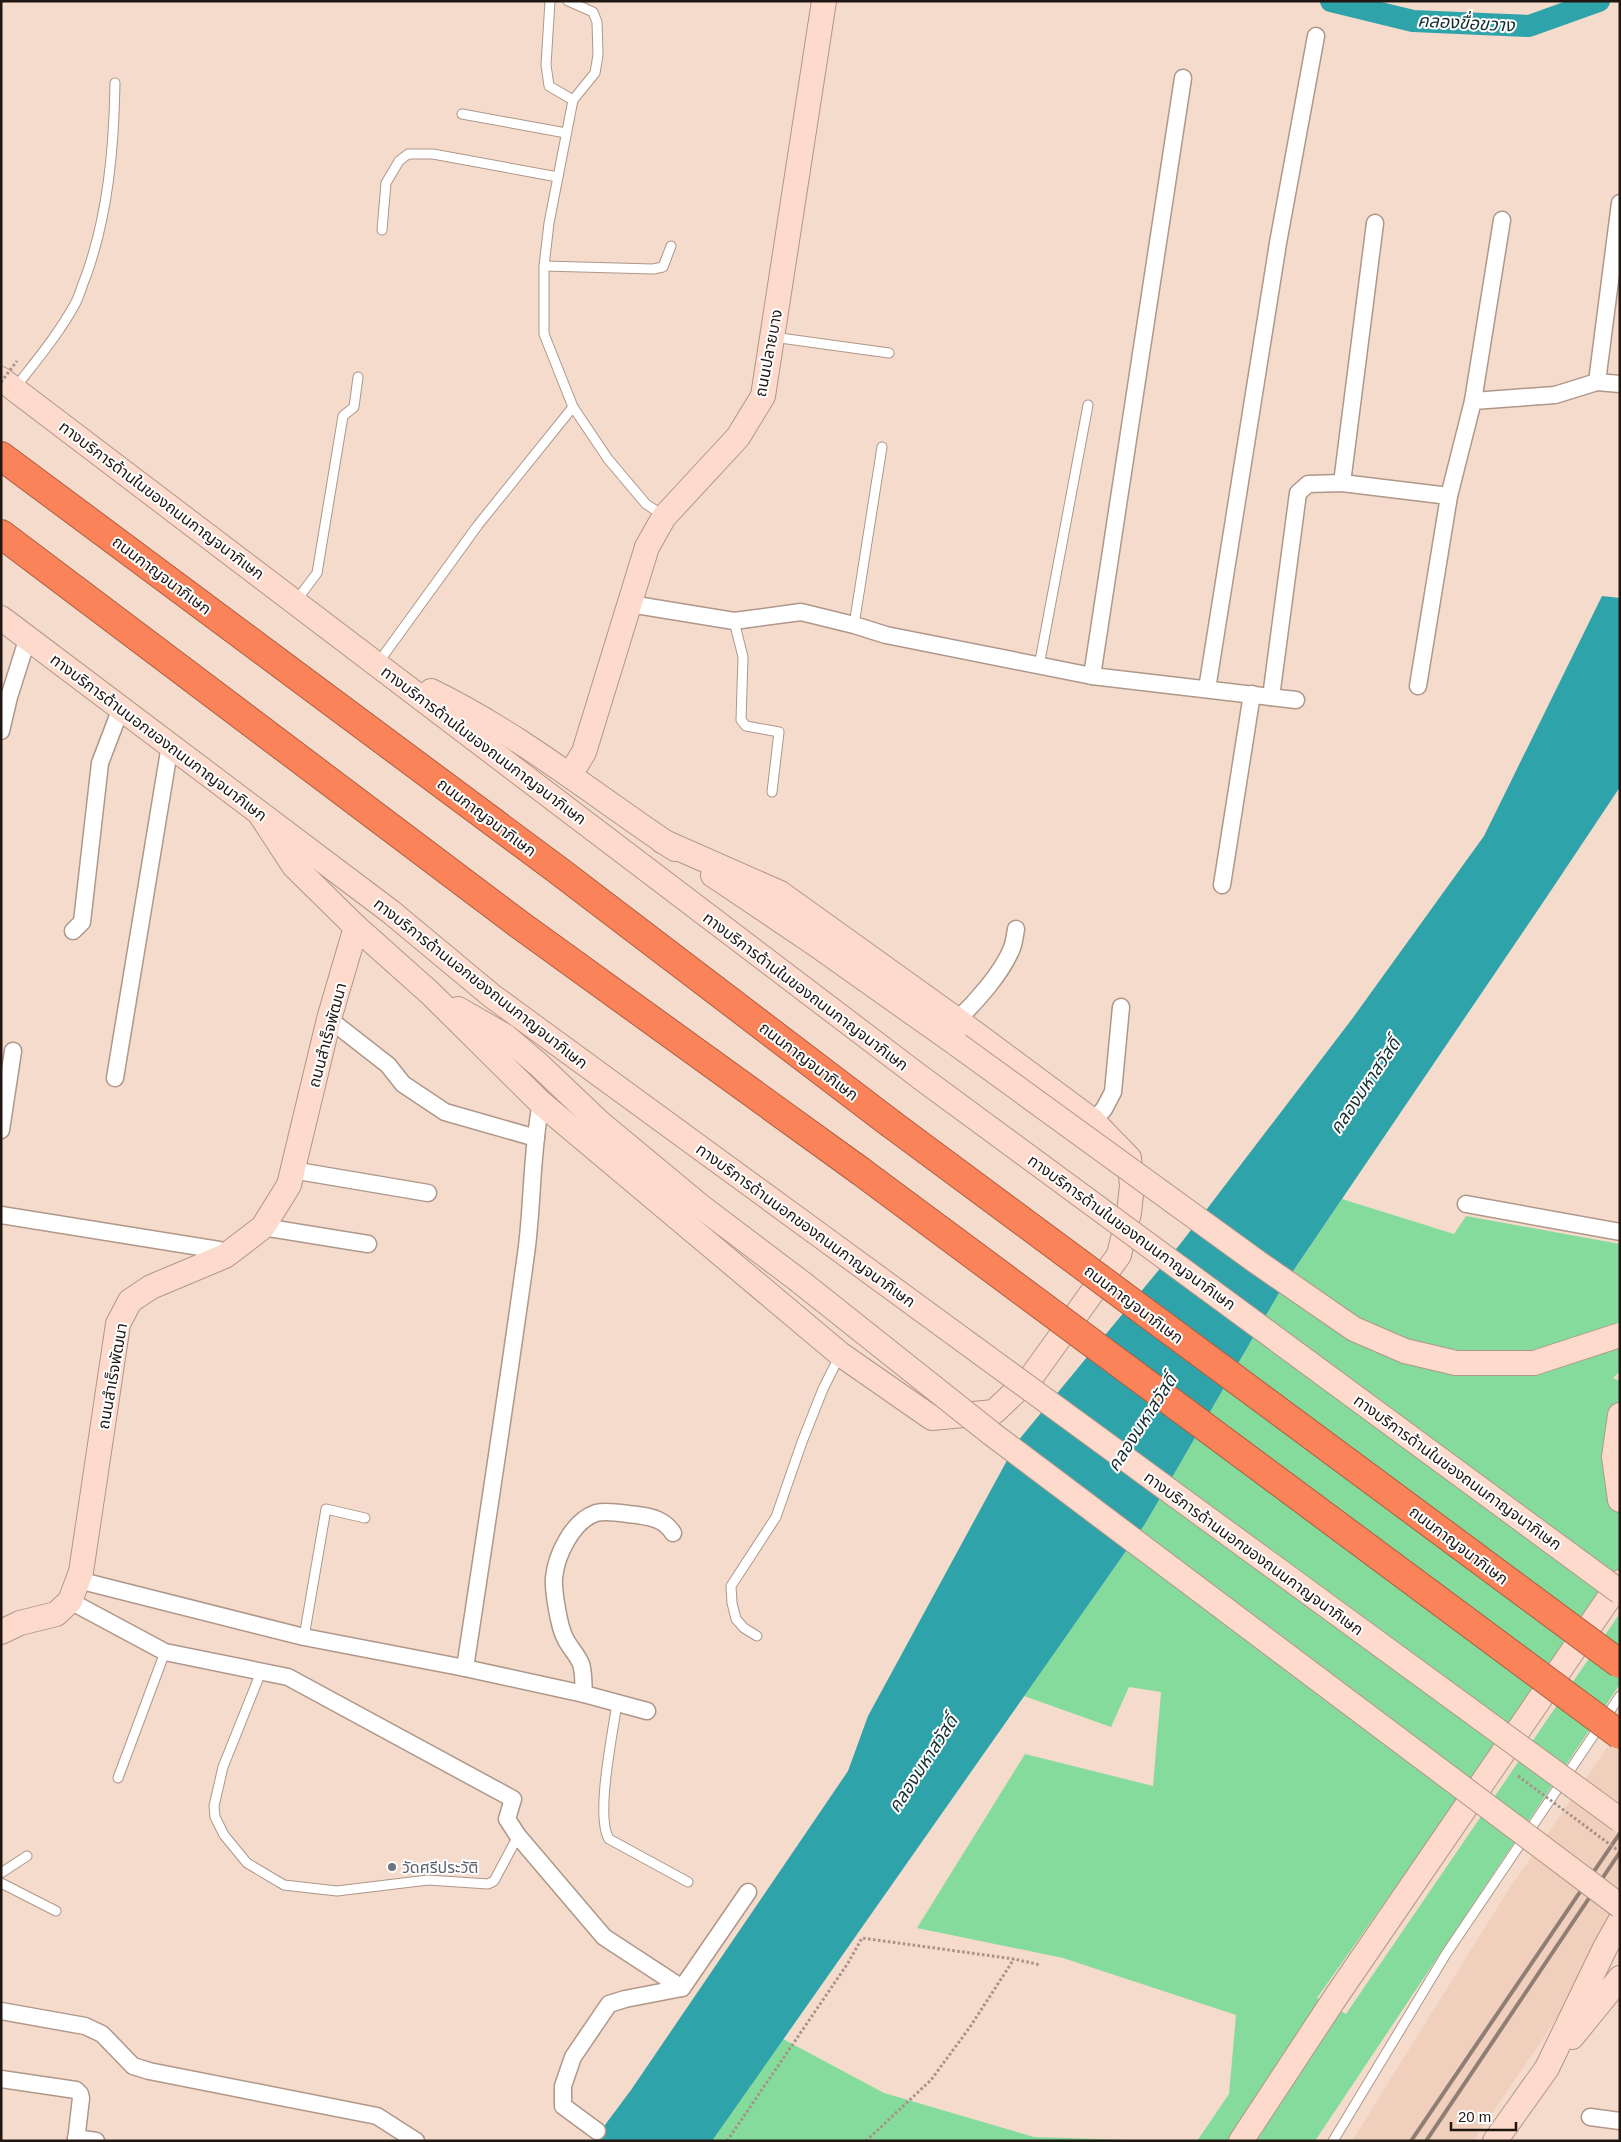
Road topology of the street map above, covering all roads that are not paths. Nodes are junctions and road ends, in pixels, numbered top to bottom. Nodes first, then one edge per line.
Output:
1 (550, 1) edge
2 (568, 1) edge
3 (824, 1) edge
4 (1316, 36) dead end
5 (1183, 78) dead end
6 (115, 83) dead end
7 (573, 100) junction
8 (462, 114) dead end
9 (566, 133) junction
10 (558, 177) junction
11 (1620, 205) edge
12 (1502, 220) dead end
13 (1375, 222) dead end
14 (382, 230) dead end
15 (671, 246) dead end
16 (544, 266) junction
17 (772, 336) junction
18 (889, 354) dead end
19 (358, 377) dead end
20 (1597, 382) junction
21 (6, 383) edge
22 (1620, 384) edge
23 (1473, 401) junction
24 (1088, 405) dead end
25 (573, 407) junction
26 (882, 447) dead end
27 (1, 456) edge
28 (1342, 483) junction
29 (1449, 496) junction
30 (664, 516) junction
31 (1, 534) edge
32 (296, 602) junction
33 (630, 604) junction
34 (1, 618) edge
35 (734, 621) junction
36 (854, 625) junction
37 (28, 637) junction
38 (380, 665) junction
39 (1039, 666) junction
40 (1092, 676) junction
41 (1418, 686) dead end
42 (1207, 689) junction
43 (1252, 694) junction
44 (1271, 697) junction
45 (1296, 700) dead end
46 (122, 708) junction
47 (1, 731) edge
48 (170, 745) junction
49 (570, 774) junction
50 (772, 792) dead end
51 (604, 800) junction
52 (260, 814) junction
53 (662, 840) junction
54 (647, 870) junction
55 (1222, 885) dead end
56 (356, 927) junction
57 (1016, 929) dead end
58 (73, 931) dead end
59 (430, 993) junction
60 (1121, 1007) dead end
61 (329, 1019) junction
62 (957, 1020) junction
63 (13, 1051) dead end
64 (115, 1078) dead end
65 (541, 1103) junction
66 (1093, 1121) junction
67 (1, 1130) edge
68 (536, 1138) junction
69 (292, 1170) junction
70 (428, 1193) dead end
71 (1466, 1204) dead end
72 (1, 1215) edge
73 (263, 1227) junction
74 (1620, 1232) edge
75 (368, 1244) dead end
76 (225, 1256) junction
77 (1620, 1335) edge
78 (840, 1354) junction
79 (1620, 1415) edge
80 (1620, 1500) edge
81 (365, 1518) dead end
82 (673, 1533) dead end
83 (1620, 1582) edge
84 (74, 1590) junction
85 (1620, 1592) edge
86 (1, 1632) edge
87 (756, 1636) dead end
88 (304, 1637) junction
89 (165, 1652) junction
90 (1620, 1664) edge
91 (464, 1668) junction
92 (261, 1672) junction
93 (584, 1694) junction
94 (1620, 1696) edge
95 (618, 1703) junction
96 (647, 1711) dead end
97 (1620, 1735) edge
98 (118, 1778) dead end
99 (1620, 1820) edge
100 (518, 1836) junction
101 (27, 1856) dead end
102 (1, 1873) edge
103 (688, 1882) dead end
104 (1, 1883) edge
105 (748, 1892) dead end
106 (1620, 1906) edge
107 (56, 1910) dead end
108 (1620, 1921) edge
109 (1620, 1978) edge
110 (682, 1988) junction
111 (1, 2011) edge
112 (1547, 2068) junction
113 (1, 2079) edge
114 (1590, 2117) dead end
115 (1620, 2121) edge
116 (597, 2131) dead end
117 (76, 2139) edge
118 (96, 2141) edge
119 (416, 2141) edge
120 (1241, 2141) edge
121 (1333, 2141) edge
122 (1495, 2141) edge

1 - 7 lane
2 - 7 lane
3 - 17 main road, ถนนปลายบาง
4 - 42 street
5 - 40 street
6 - 21 lane
7 - 9 lane
8 - 9 lane
9 - 10 lane
10 - 14 lane
10 - 16 lane
11 - 20 street
12 - 23 street
13 - 28 street
15 - 16 lane
16 - 25 lane
17 - 18 lane
17 - 30 main road, ถนนปลายบาง
19 - 32 lane
20 - 22 street
20 - 23 street
21 - 32 main road, ทางบริการด้านในของถนนกาญจนาภิเษก
23 - 29 street
24 - 39 lane
25 - 30 lane
25 - 38 lane
26 - 36 lane
27 - 90 highway, ถนนกาญจนาภิเษก, bridge
28 - 29 street
28 - 44 street
29 - 41 street
30 - 33 main road, ถนนปลายบาง
31 - 97 highway, bridge
32 - 38 main road, ทางบริการด้านในของถนนกาญจนาภิเษก
33 - 35 street
33 - 49 main road, ถนนปลายบาง
34 - 37 main road, ทางบริการด้านนอกของถนนกาญจนาภิเษก
35 - 36 street
35 - 50 lane
36 - 39 street
37 - 46 main road, ทางบริการด้านนอกของถนนกาญจนาภิเษก
37 - 47 street
38 - 49 main road
38 - 54 main road, ทางบริการด้านในของถนนกาญจนาภิเษก
39 - 40 street
40 - 42 street
42 - 43 street
43 - 44 street
43 - 55 street
44 - 45 street
46 - 48 main road, ทางบริการด้านนอกของถนนกาญจนาภิเษก
46 - 58 street
48 - 52 main road, ทางบริการด้านนอกของถนนกาญจนาภิเษก
48 - 64 street
49 - 51 main road
51 - 53 main road
51 - 54 main road
52 - 56 main road
52 - 99 main road, ทางบริการด้านนอกของถนนกาญจนาภิเษก, bridge
53 - 62 main road
53 - 77 main road, bridge
54 - 85 main road, ทางบริการด้านในของถนนกาญจนาภิเษก, bridge
56 - 59 main road
56 - 61 main road, ถนนสำเร็จพัฒนา
57 - 62 street
59 - 65 main road
59 - 106 main road, bridge
60 - 66 street
61 - 68 street
61 - 69 main road, ถนนสำเร็จพัฒนา
62 - 66 main road
63 - 67 street
65 - 68 street
65 - 78 main road
66 - 78 main road
68 - 91 street
69 - 70 street
69 - 73 main road, ถนนสำเร็จพัฒนา
71 - 74 street
72 - 76 street
73 - 75 street
73 - 76 main road, ถนนสำเร็จพัฒนา
76 - 84 main road, ถนนสำเร็จพัฒนา
78 - 87 lane
79 - 80 main road
81 - 88 lane
82 - 93 street
83 - 120 main road
84 - 86 main road
84 - 88 street
84 - 89 street
88 - 91 street
89 - 92 street
89 - 98 lane
91 - 93 street
92 - 100 street
92 - 100 lane
93 - 95 street
94 - 121 lane
95 - 96 street
95 - 103 lane
100 - 110 street
101 - 102 lane
104 - 107 lane
105 - 110 street
108 - 112 main road
109 - 112 main road
110 - 116 street
111 - 119 street
112 - 122 main road
113 - 117 street
114 - 115 street
117 - 118 street

